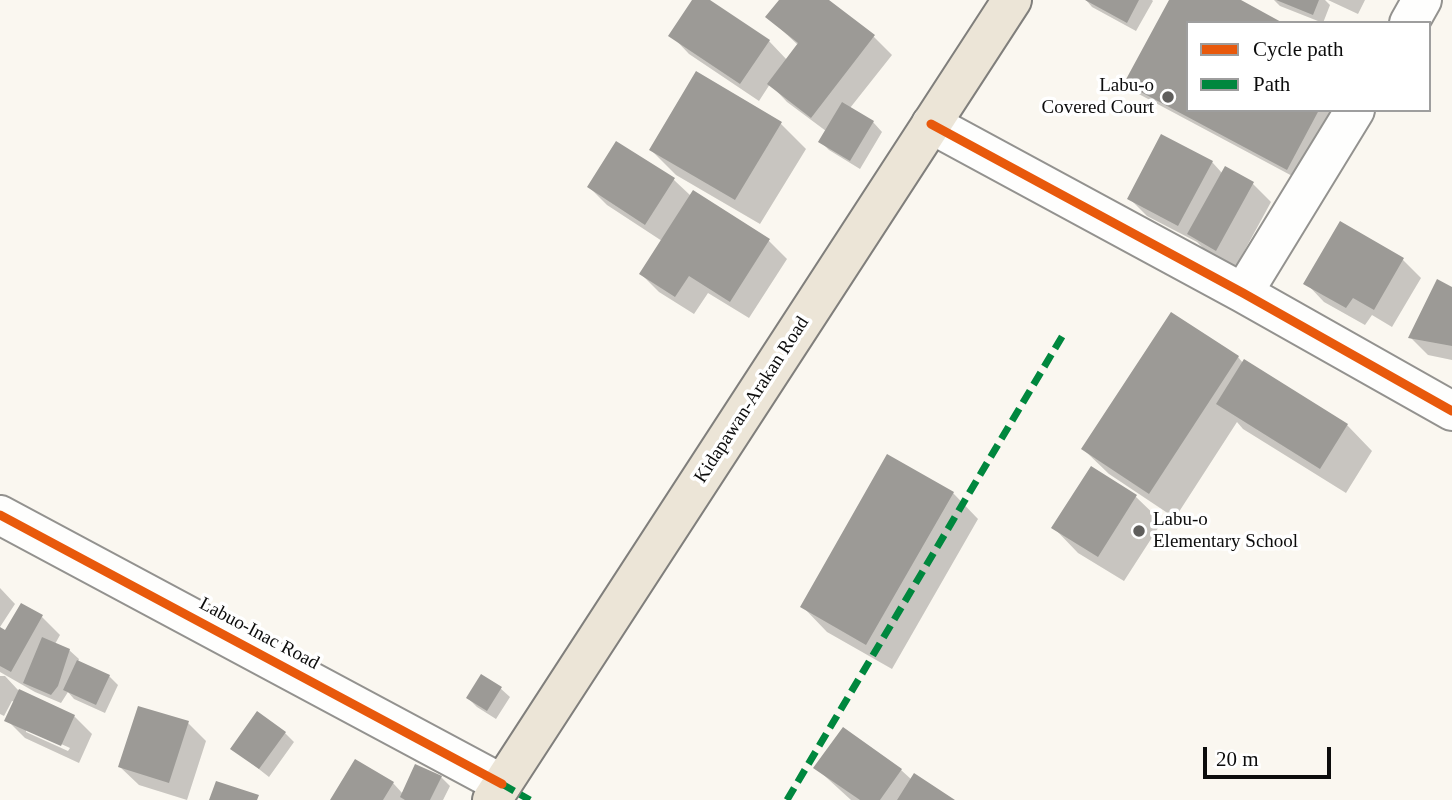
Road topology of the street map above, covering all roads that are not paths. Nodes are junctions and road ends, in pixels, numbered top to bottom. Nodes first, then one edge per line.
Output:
1 (1012, 0) edge
2 (1422, 0) edge
3 (1410, 21) edge
4 (1354, 112) edge
5 (931, 124) junction
6 (1243, 293) junction
7 (1452, 411) edge
8 (0, 515) edge
9 (497, 792) edge

1 - 5 main road, Kidapawan-Arakan Road
2 - 3 street
4 - 6 street
5 - 6 street
5 - 9 main road, Kidapawan-Arakan Road
6 - 7 street
8 - 9 street, Labuo-Inac Road

